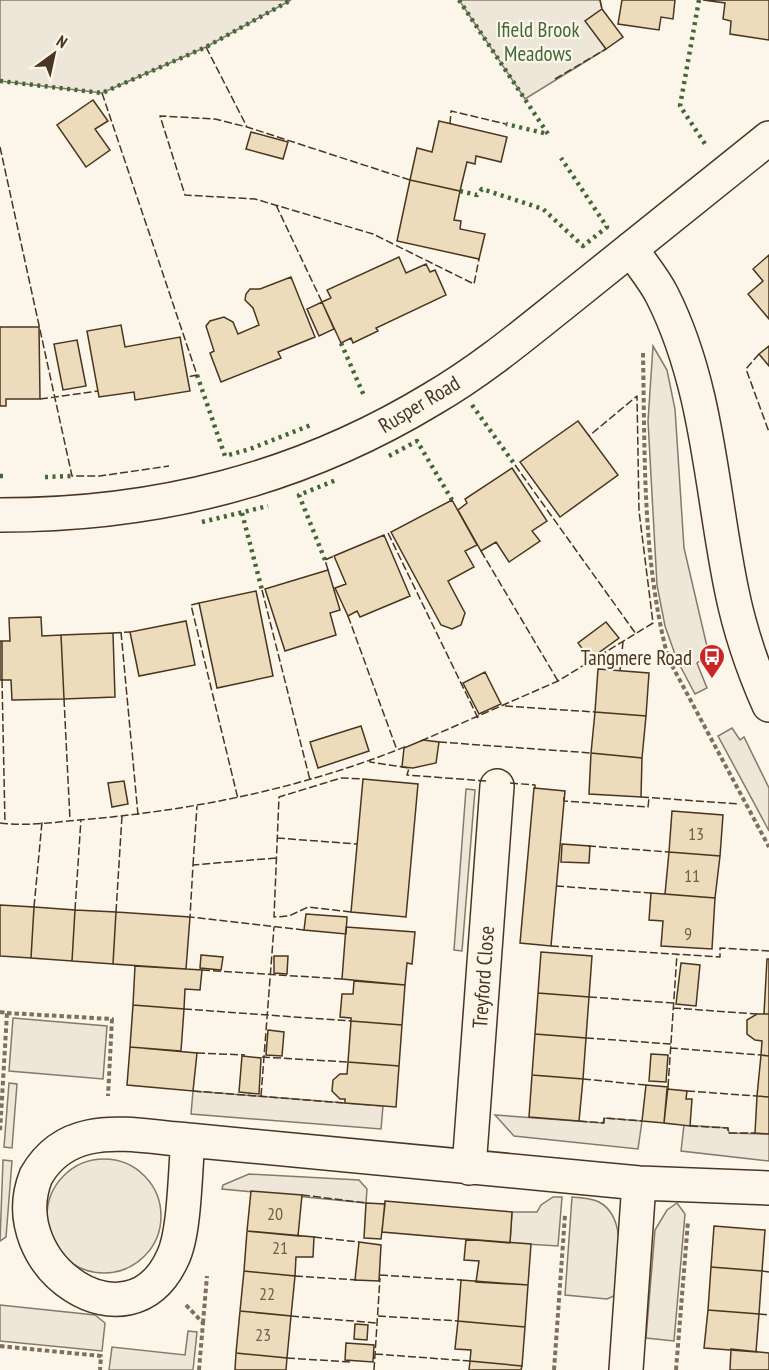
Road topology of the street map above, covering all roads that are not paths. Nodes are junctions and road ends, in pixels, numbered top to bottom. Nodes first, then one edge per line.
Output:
1 (769, 138) edge
2 (632, 249) junction
3 (0, 515) edge
4 (769, 705) edge
5 (497, 786) dead end
6 (188, 1140) junction
7 (469, 1168) junction
8 (639, 1184) junction
9 (769, 1188) edge
10 (626, 1370) edge

1 - 2 street, Rusper Road
2 - 3 street, Rusper Road
2 - 4 street
5 - 7 street, Treyford Close
6 - 6 street
6 - 7 street
7 - 8 street
8 - 9 street
8 - 10 street

